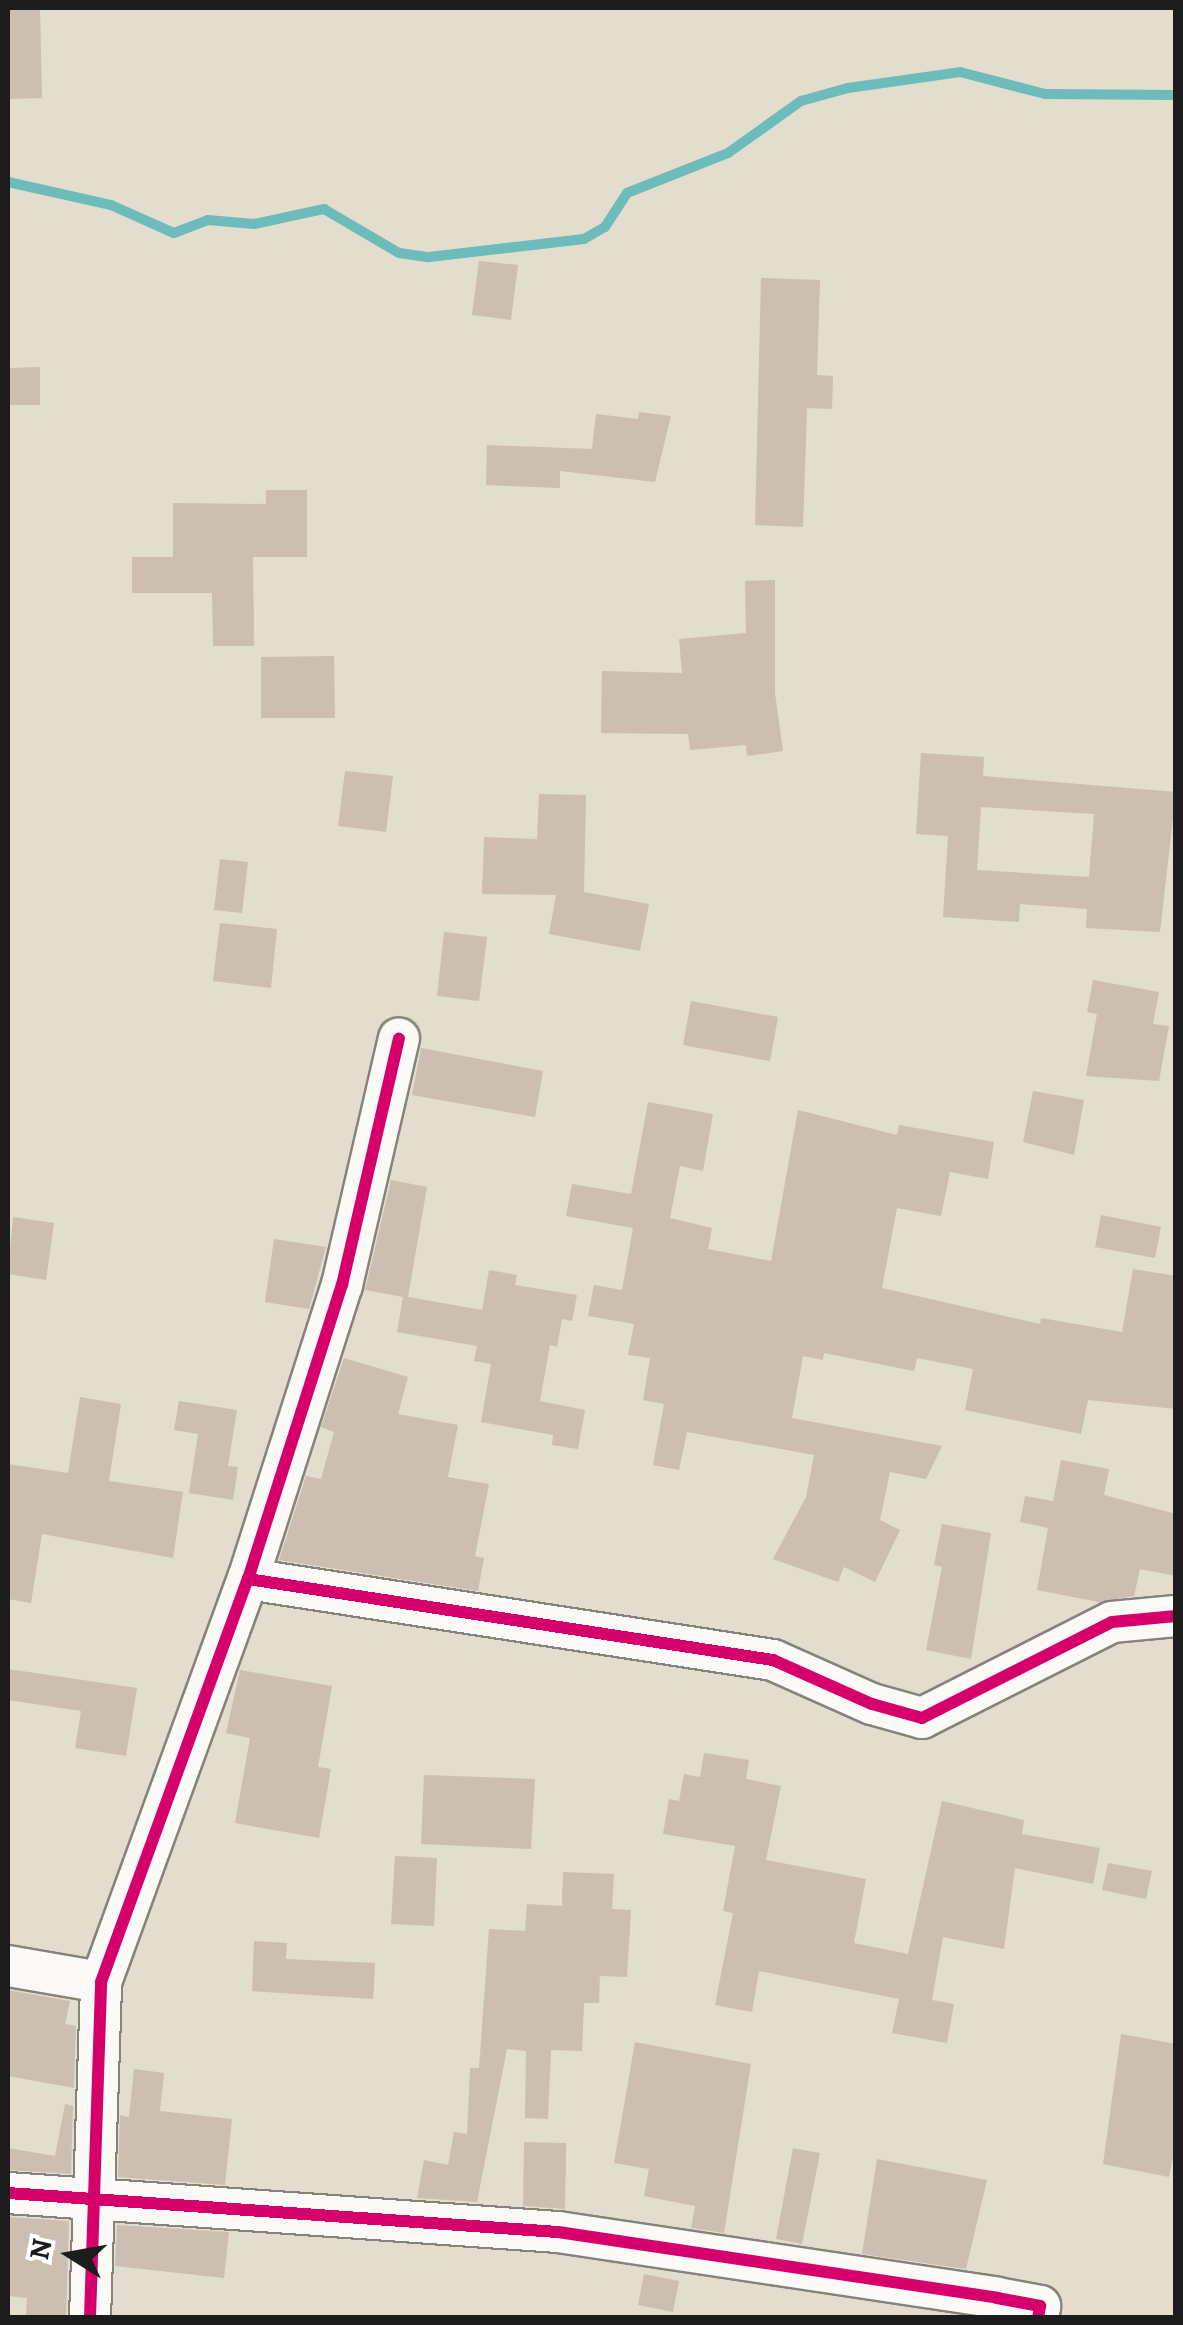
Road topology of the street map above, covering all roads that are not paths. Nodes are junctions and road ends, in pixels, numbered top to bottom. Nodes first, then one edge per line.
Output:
1 (399, 1038) dead end
2 (248, 1579) junction
3 (1176, 1616) edge
4 (8, 1966) edge
5 (101, 1982) junction
6 (8, 2193) edge
7 (97, 2196) junction
8 (90, 2318) edge
9 (1038, 2318) edge

1 - 2 street
2 - 3 street
2 - 5 street
4 - 5 street
5 - 7 street
6 - 7 street
7 - 8 street
7 - 9 street

